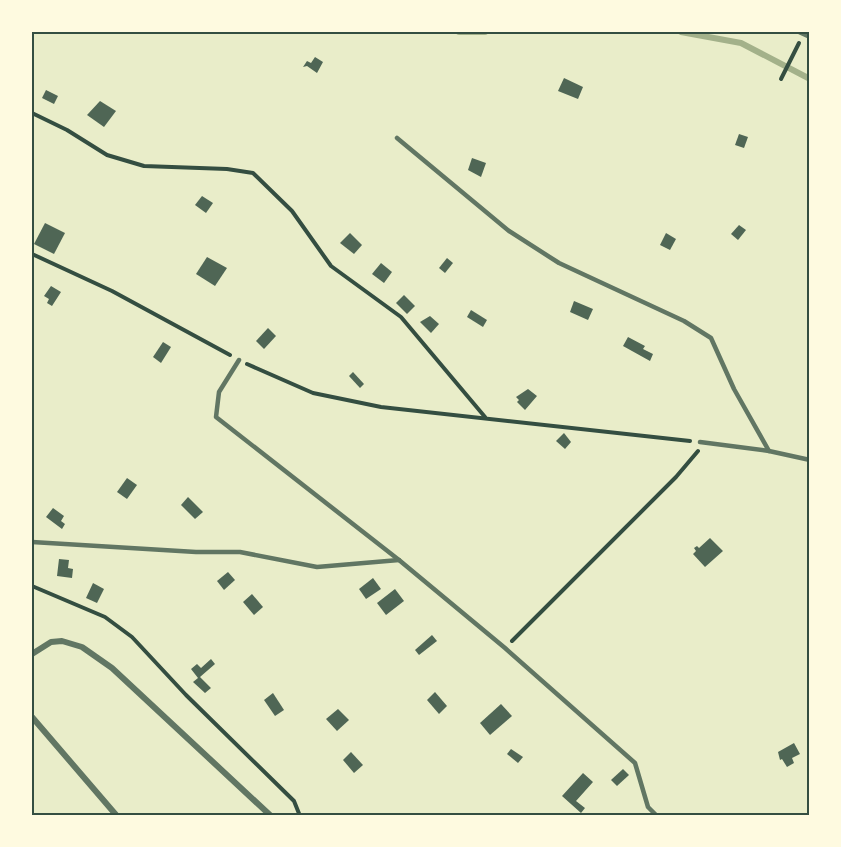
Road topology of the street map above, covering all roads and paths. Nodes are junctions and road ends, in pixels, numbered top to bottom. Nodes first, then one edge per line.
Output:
1 (801, 33) edge
2 (810, 37) edge
3 (781, 79) dead end
4 (32, 113) edge
5 (397, 138) dead end
6 (32, 254) edge
7 (239, 360) junction
8 (485, 417) junction
9 (700, 442) junction
10 (769, 451) junction
11 (810, 460) edge
12 (32, 542) edge
13 (399, 560) junction
14 (32, 586) edge
15 (505, 648) junction
16 (32, 654) edge
17 (32, 717) edge
18 (117, 816) edge
19 (271, 816) edge
20 (300, 816) edge
21 (657, 816) edge

1 - 2 lane
1 - 3 path
4 - 8 path
5 - 10 lane
6 - 7 path
7 - 8 path
7 - 13 lane
8 - 9 path
9 - 10 lane
9 - 15 path
10 - 11 lane
12 - 13 lane
13 - 15 lane
14 - 20 path
15 - 21 lane
16 - 19 street
17 - 18 street

